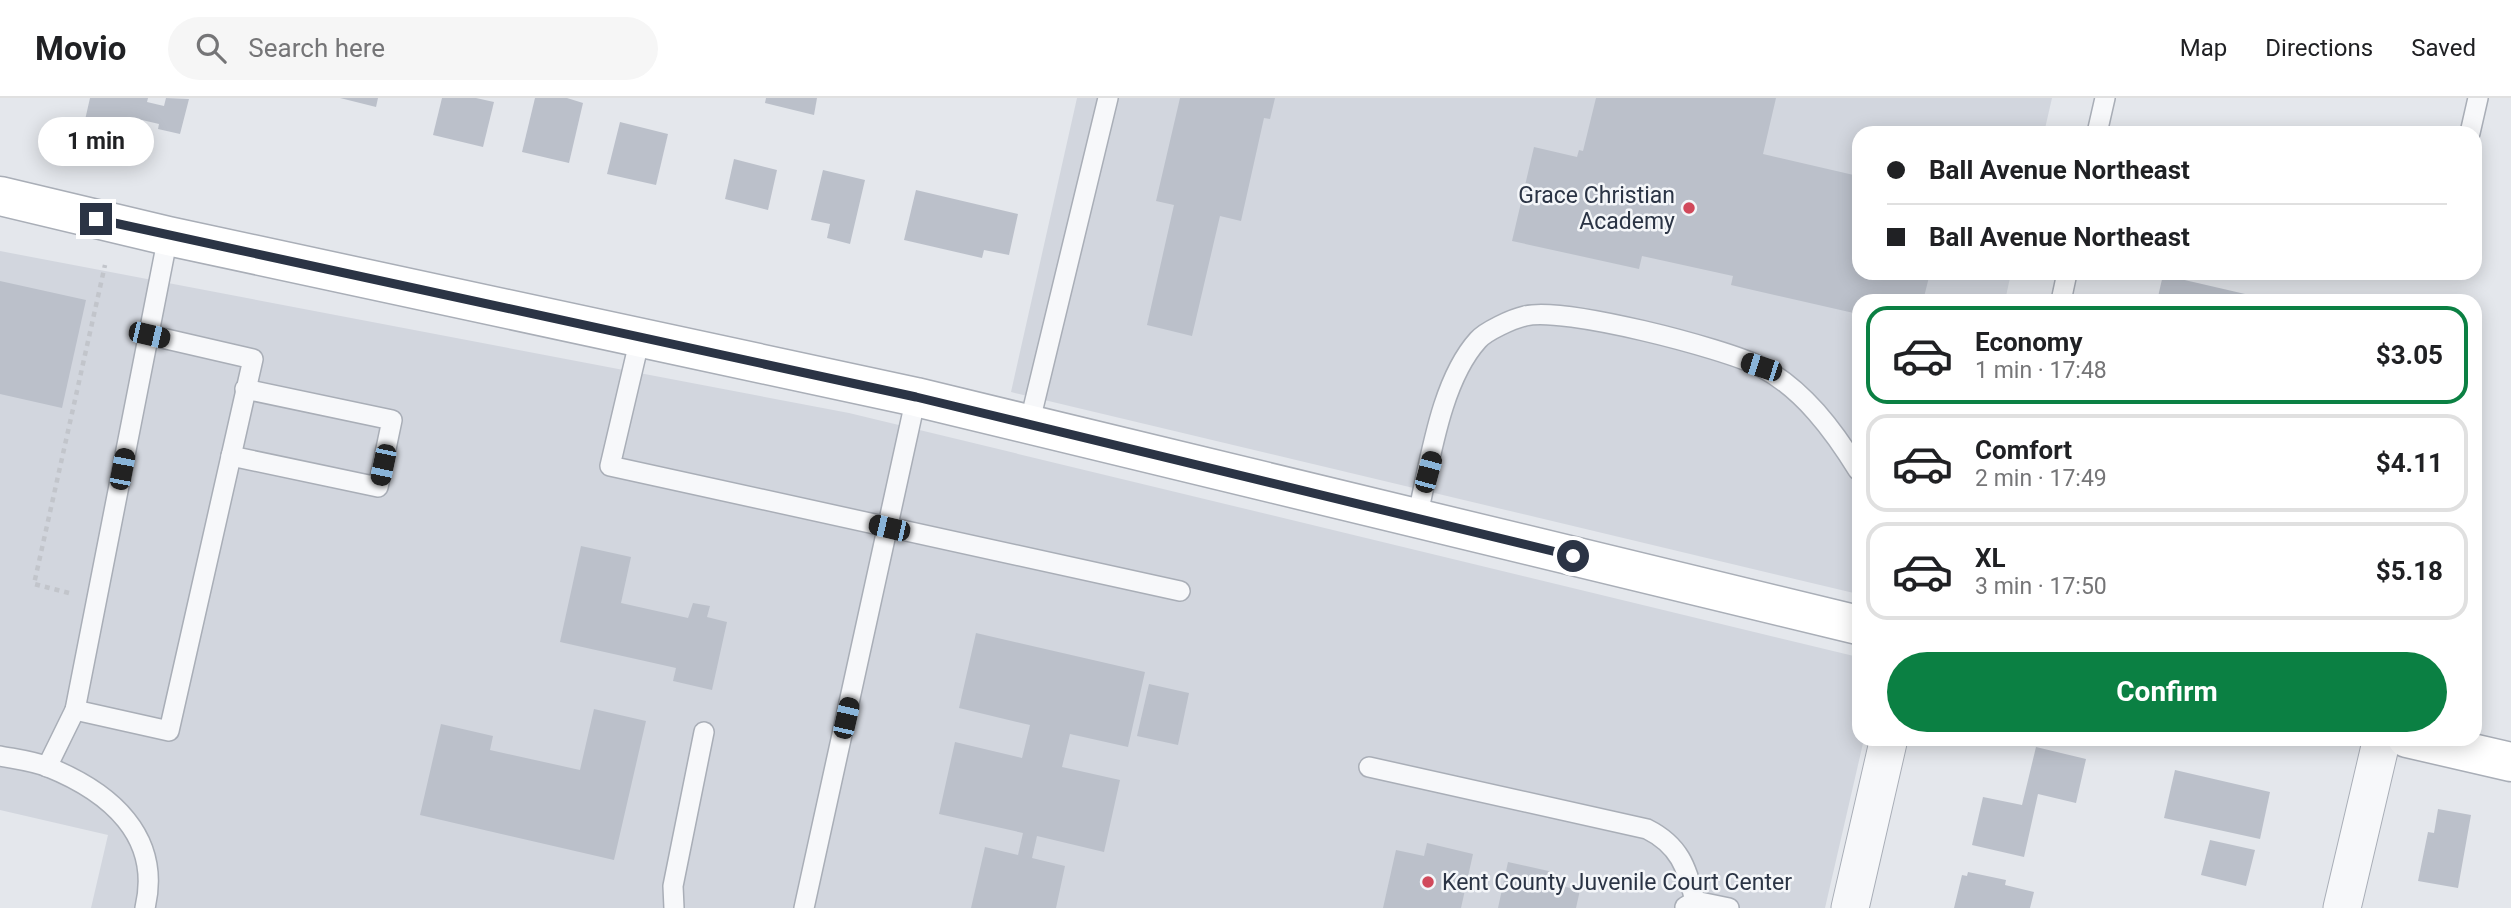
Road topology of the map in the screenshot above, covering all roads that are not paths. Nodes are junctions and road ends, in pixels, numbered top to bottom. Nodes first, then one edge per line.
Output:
1 (1108, 98) edge
2 (2105, 98) edge
3 (2478, 98) edge
4 (2099, 126) edge
5 (2472, 126) edge
6 (0, 195) edge
7 (169, 236) junction
8 (149, 335) junction
9 (640, 338) junction
10 (245, 390) junction
11 (916, 397) junction
12 (1029, 425) junction
13 (231, 456) junction
14 (1852, 460) edge
15 (1417, 518) junction
16 (889, 528) junction
17 (1180, 591) dead end
18 (1852, 624) edge
19 (75, 710) junction
20 (704, 732) dead end
21 (1887, 746) edge
22 (2380, 746) edge
23 (2442, 746) edge
24 (0, 756) edge
25 (2511, 762) edge
26 (1369, 766) dead end
27 (47, 767) junction
28 (1690, 904) edge
29 (145, 908) edge
30 (674, 908) edge
31 (804, 908) edge
32 (1729, 908) edge
33 (1850, 908) edge
34 (2342, 908) edge

1 - 12 lane
2 - 4 lane
3 - 5 lane
6 - 7 street
7 - 8 lane
7 - 9 street
8 - 10 lane
8 - 19 lane
9 - 11 street
9 - 16 lane
10 - 13 lane
10 - 13 lane
11 - 12 street
11 - 16 lane
12 - 15 street
13 - 19 lane
14 - 15 lane
15 - 18 street
16 - 17 lane
16 - 31 lane
19 - 27 lane
20 - 30 lane
21 - 33 street
22 - 34 street
23 - 25 street
24 - 27 lane
26 - 28 lane
27 - 29 lane
28 - 32 lane

